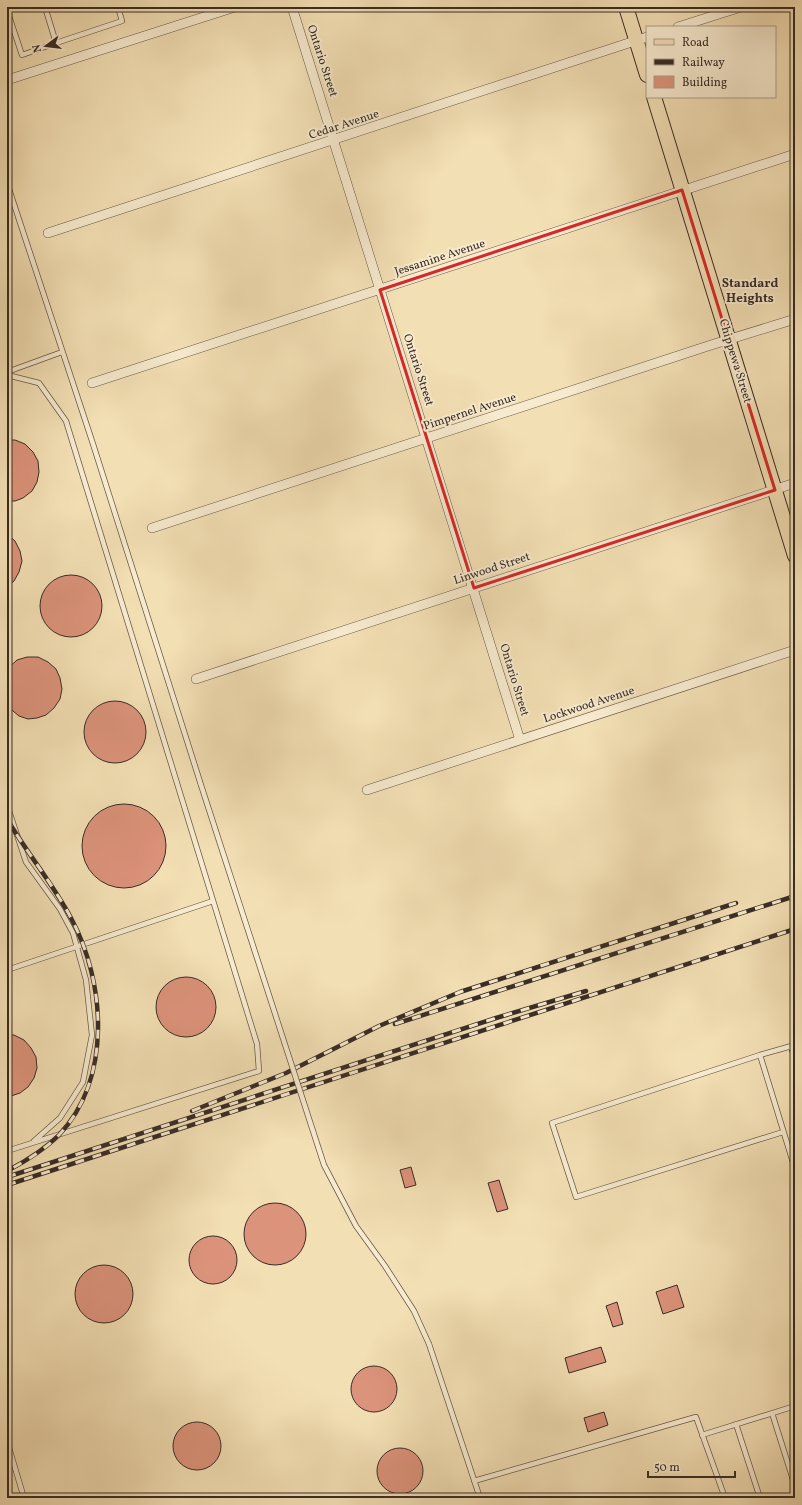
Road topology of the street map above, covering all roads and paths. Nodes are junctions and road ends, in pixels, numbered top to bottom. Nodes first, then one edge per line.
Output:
1 (45, 7) edge
2 (118, 7) edge
3 (235, 7) edge
4 (292, 7) edge
5 (626, 7) edge
6 (741, 7) edge
7 (7, 10) edge
8 (681, 26) edge
9 (641, 39) edge
10 (56, 43) junction
11 (646, 69) edge
12 (7, 80) edge
13 (654, 98) edge
14 (334, 141) junction
15 (795, 154) edge
16 (7, 183) edge
17 (682, 190) junction
18 (48, 233) dead end
19 (380, 290) junction
20 (795, 319) edge
21 (728, 340) junction
22 (62, 352) junction
23 (7, 373) edge
24 (92, 383) dead end
25 (427, 439) junction
26 (795, 483) edge
27 (775, 490) junction
28 (152, 528) dead end
29 (795, 556) edge
30 (474, 588) junction
31 (795, 650) edge
32 (196, 679) dead end
33 (520, 740) junction
34 (367, 790) dead end
35 (7, 804) edge
36 (213, 901) junction
37 (77, 947) junction
38 (7, 970) edge
39 (793, 1046) edge
40 (760, 1055) junction
41 (795, 1059) edge
42 (783, 1132) junction
43 (31, 1143) junction
44 (7, 1151) edge
45 (795, 1169) edge
46 (795, 1406) edge
47 (772, 1413) junction
48 (736, 1424) junction
49 (702, 1435) junction
50 (7, 1441) edge
51 (474, 1481) junction
52 (795, 1486) edge
53 (24, 1498) edge
54 (480, 1498) edge
55 (725, 1498) edge
56 (760, 1498) edge

1 - 10 lane
2 - 10 lane
3 - 12 street
4 - 14 street, Ontario Street
5 - 9 main road
6 - 8 street
7 - 10 lane
9 - 11 main road
9 - 14 street, Cedar Avenue
13 - 17 main road, Chippewa Street
14 - 18 street, Cedar Avenue
14 - 19 street, Ontario Street
15 - 17 street, Jessamine Avenue
16 - 22 lane
17 - 19 street, Jessamine Avenue
17 - 21 main road, Chippewa Street
19 - 24 street, Jessamine Avenue
19 - 25 street, Ontario Street
20 - 21 street, Pimpernel Avenue
21 - 25 street, Pimpernel Avenue
21 - 27 main road, Chippewa Street
22 - 23 lane
22 - 51 lane, bridge
23 - 36 lane
25 - 28 street, Pimpernel Avenue
25 - 30 street, Ontario Street
26 - 27 street, Linwood Street
27 - 29 main road, Chippewa Street
27 - 30 street, Linwood Street
30 - 32 street, Linwood Street
30 - 33 street, Ontario Street
31 - 33 street, Lockwood Avenue
33 - 34 street, Lockwood Avenue
35 - 37 lane
36 - 37 lane
36 - 43 lane
37 - 38 lane
37 - 43 lane
39 - 40 lane
39 - 41 lane
40 - 42 lane
40 - 42 lane
42 - 45 lane
43 - 44 lane
46 - 47 lane
47 - 48 lane
47 - 52 lane
48 - 49 lane
48 - 56 lane
49 - 51 lane
49 - 55 lane
50 - 53 lane
51 - 54 lane

